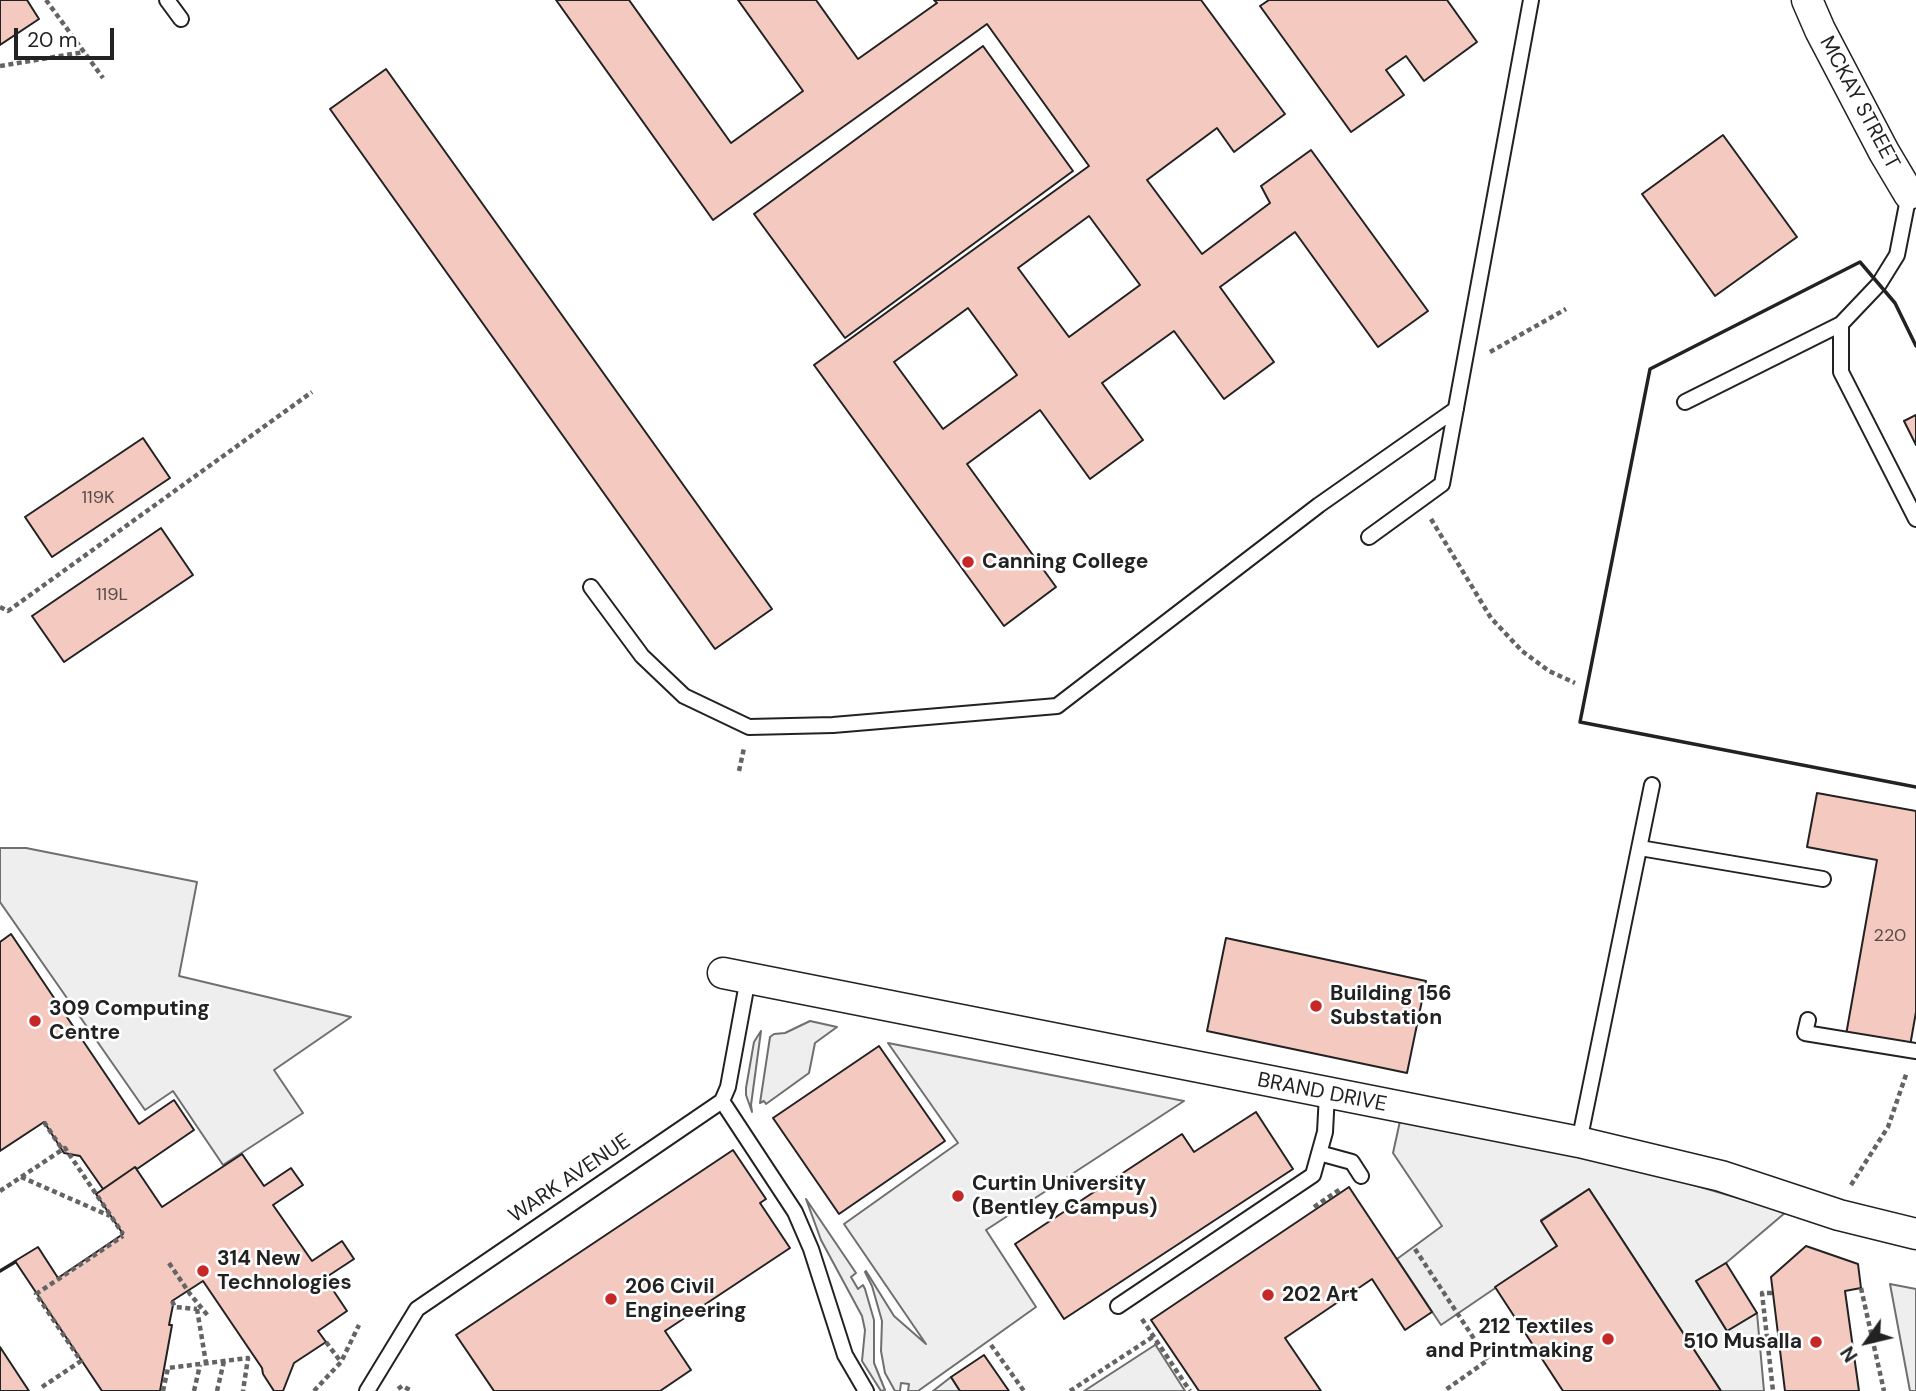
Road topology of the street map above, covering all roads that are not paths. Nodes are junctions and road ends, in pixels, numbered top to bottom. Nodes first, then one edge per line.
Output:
1 (167, 0) edge
2 (1531, 0) edge
3 (1807, 0) edge
4 (181, 19) dead end
5 (1913, 199) edge
6 (1842, 324) junction
7 (1685, 402) dead end
8 (1456, 409) junction
9 (1916, 519) edge
10 (1369, 537) dead end
11 (591, 587) dead end
12 (1652, 785) dead end
13 (1640, 848) junction
14 (1823, 878) dead end
15 (735, 975) joint
16 (1808, 1020) dead end
17 (1914, 1051) edge
18 (1327, 1094) junction
19 (722, 1101) junction
20 (1579, 1142) junction
21 (1319, 1153) junction
22 (1361, 1176) road end
23 (1916, 1234) edge
24 (1118, 1306) dead end
25 (367, 1391) edge
26 (866, 1391) edge

1 - 4 lane
2 - 8 lane
3 - 5 street, MCKAY STREET
5 - 6 lane
6 - 7 lane
6 - 9 lane
8 - 10 lane
8 - 11 lane
12 - 13 lane
13 - 14 lane
13 - 20 lane
15 - 18 street, BRAND DRIVE
15 - 19 lane
16 - 17 lane
18 - 20 street, BRAND DRIVE
18 - 21 lane
19 - 25 lane, WARK AVENUE
19 - 26 lane
20 - 23 street, BRAND DRIVE
21 - 22 lane
21 - 24 lane

